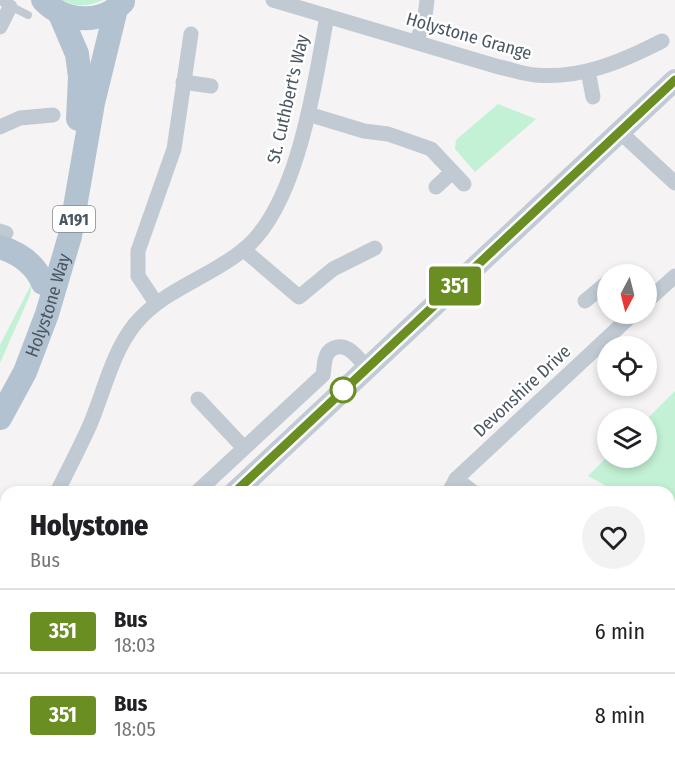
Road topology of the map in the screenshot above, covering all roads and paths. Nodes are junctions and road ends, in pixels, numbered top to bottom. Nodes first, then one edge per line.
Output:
1 (273, 0) edge
2 (427, 0) edge
3 (5, 4) edge
4 (121, 5) edge
5 (43, 10) edge
6 (327, 16) junction
7 (0, 27) edge
8 (191, 34) dead end
9 (662, 41) dead end
10 (417, 42) junction
11 (588, 71) junction
12 (675, 80) edge
13 (183, 82) junction
14 (211, 86) dead end
15 (593, 97) dead end
16 (308, 114) junction
17 (53, 115) dead end
18 (0, 127) edge
19 (620, 132) junction
20 (452, 172) junction
21 (675, 183) edge
22 (464, 184) dead end
23 (436, 187) dead end
24 (2, 237) edge
25 (375, 248) dead end
26 (244, 250) junction
27 (675, 276) edge
28 (43, 284) junction
29 (657, 292) edge
30 (597, 295) edge
31 (585, 301) dead end
32 (156, 303) junction
33 (618, 324) edge
34 (366, 367) junction
35 (0, 391) edge
36 (198, 399) dead end
37 (0, 418) edge
38 (244, 448) junction
39 (452, 485) edge
40 (60, 486) edge
41 (203, 486) edge
42 (241, 486) edge

1 - 6 street, Holystone Grange
2 - 10 street
3 - 5 lane
3 - 7 street
4 - 5 main road, Holystone Way / A191
4 - 37 main road, Holystone Way / A191
5 - 28 main road, Holystone Way / A191
6 - 10 street, Holystone Grange
6 - 16 street, St. Cuthbert's Way
8 - 13 street
9 - 11 street, Holystone Grange
10 - 11 street, Holystone Grange
11 - 15 street
12 - 19 street
13 - 14 street
13 - 32 street
16 - 20 street
16 - 26 street, St. Cuthbert's Way
17 - 18 street
19 - 21 street
19 - 34 street
20 - 22 street
20 - 23 street
24 - 28 main road
25 - 26 street
26 - 32 street, St. Cuthbert's Way
27 - 29 street
28 - 35 main road, Holystone Way / A191
30 - 31 street
32 - 40 street, St. Cuthbert's Way
33 - 39 street, Devonshire Drive
34 - 38 street
34 - 42 street
36 - 38 street
38 - 41 street

